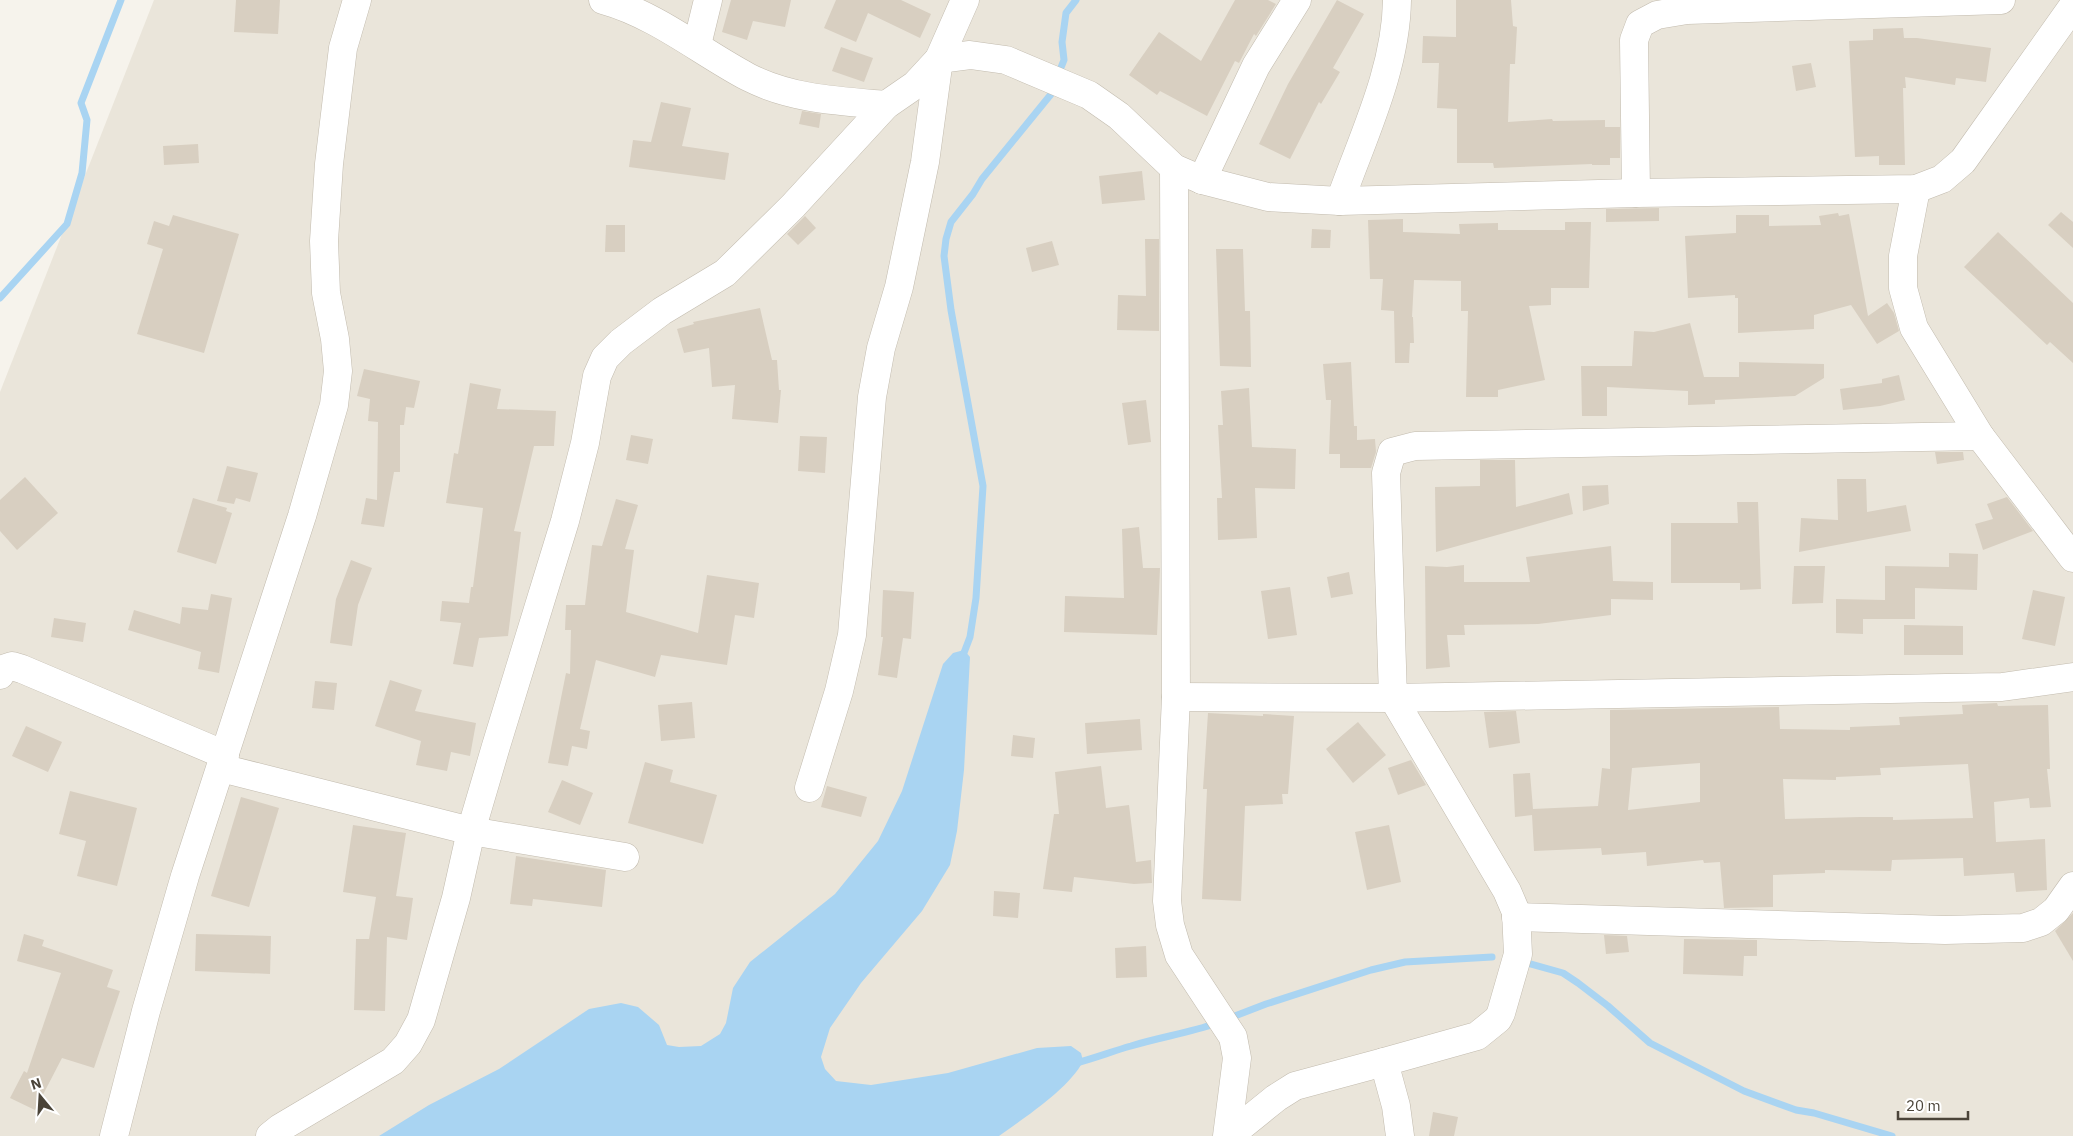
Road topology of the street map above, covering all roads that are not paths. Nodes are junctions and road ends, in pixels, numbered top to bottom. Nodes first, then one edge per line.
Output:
1 (357, 0) edge
2 (603, 0) edge
3 (708, 0) edge
4 (965, 0) edge
5 (1297, 0) edge
6 (1397, 0) edge
7 (2001, 0) edge
8 (2073, 6) edge
9 (697, 45) junction
10 (939, 60) junction
11 (886, 105) junction
12 (1174, 168) junction
13 (1202, 180) junction
14 (1916, 189) junction
15 (1636, 193) junction
16 (1340, 201) junction
17 (1980, 436) junction
18 (2073, 558) edge
19 (0, 675) edge
20 (2073, 677) edge
21 (1176, 697) junction
22 (1393, 698) junction
23 (223, 761) junction
24 (809, 788) dead end
25 (471, 831) junction
26 (624, 858) dead end
27 (2073, 886) edge
28 (1516, 917) junction
29 (1384, 1062) junction
30 (114, 1136) edge
31 (270, 1136) edge
32 (1228, 1136) edge
33 (1400, 1136) edge

1 - 23 street
2 - 9 street
3 - 9 street
4 - 10 street
5 - 13 street
6 - 16 street
7 - 15 street
8 - 14 street
9 - 11 street
10 - 11 street
10 - 12 street
10 - 24 street
11 - 25 street
12 - 13 street
12 - 21 street
13 - 16 street
14 - 15 street
14 - 17 street
15 - 16 street
17 - 18 street
17 - 22 street
19 - 23 street
20 - 22 street
21 - 22 street
21 - 32 street
22 - 28 street
23 - 25 street
23 - 30 street
25 - 26 street
25 - 31 street
27 - 28 street
28 - 29 street
29 - 32 street
29 - 33 street

